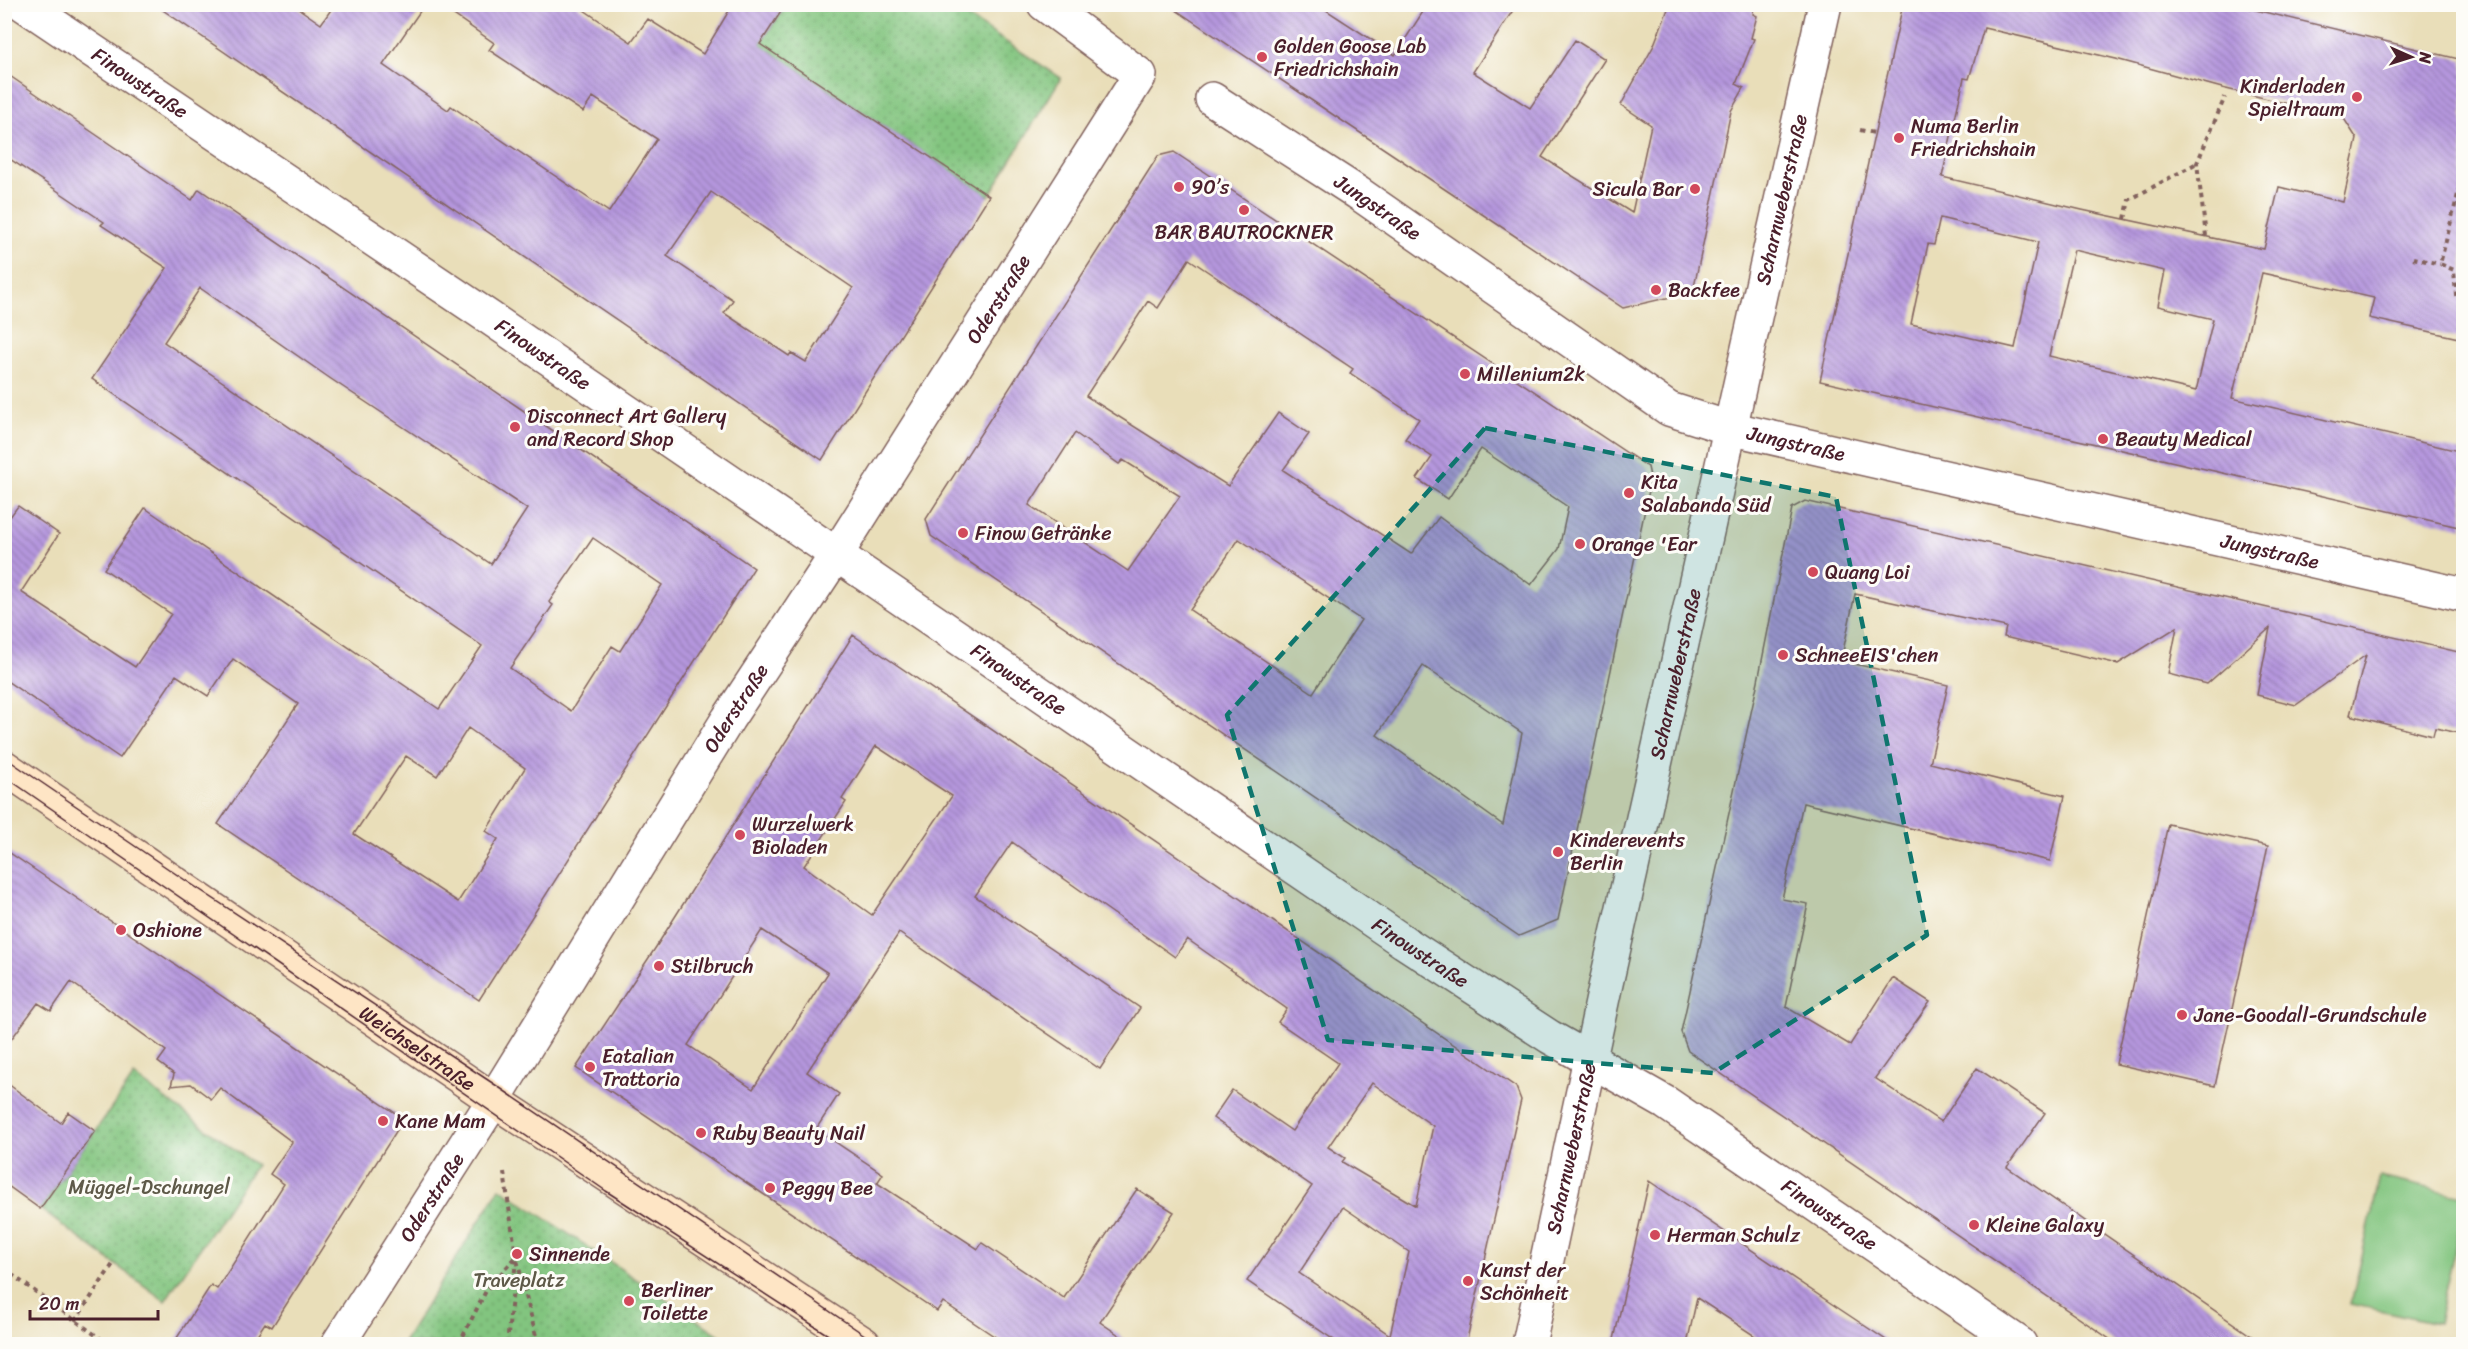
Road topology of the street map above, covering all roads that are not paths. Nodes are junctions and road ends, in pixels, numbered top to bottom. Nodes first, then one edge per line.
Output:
1 (23, 4) edge
2 (1044, 4) edge
3 (1825, 4) edge
4 (1212, 99) dead end
5 (1729, 428) junction
6 (836, 555) junction
7 (2463, 595) edge
8 (4, 767) edge
9 (1590, 1060) junction
10 (493, 1099) junction
11 (338, 1344) edge
12 (864, 1344) edge
13 (1529, 1344) edge
14 (2020, 1344) edge

1 - 6 street, Finowstraße
2 - 6 street, Oderstraße
3 - 5 street, Scharnweberstraße
4 - 5 street, Jungstraße
5 - 7 street, Jungstraße
5 - 9 street, Scharnweberstraße
6 - 9 street, Finowstraße
6 - 10 street, Oderstraße
8 - 10 street, Weichselstraße
9 - 13 street, Scharnweberstraße
9 - 14 street, Finowstraße
10 - 11 street, Oderstraße
10 - 12 street, Weichselstraße

